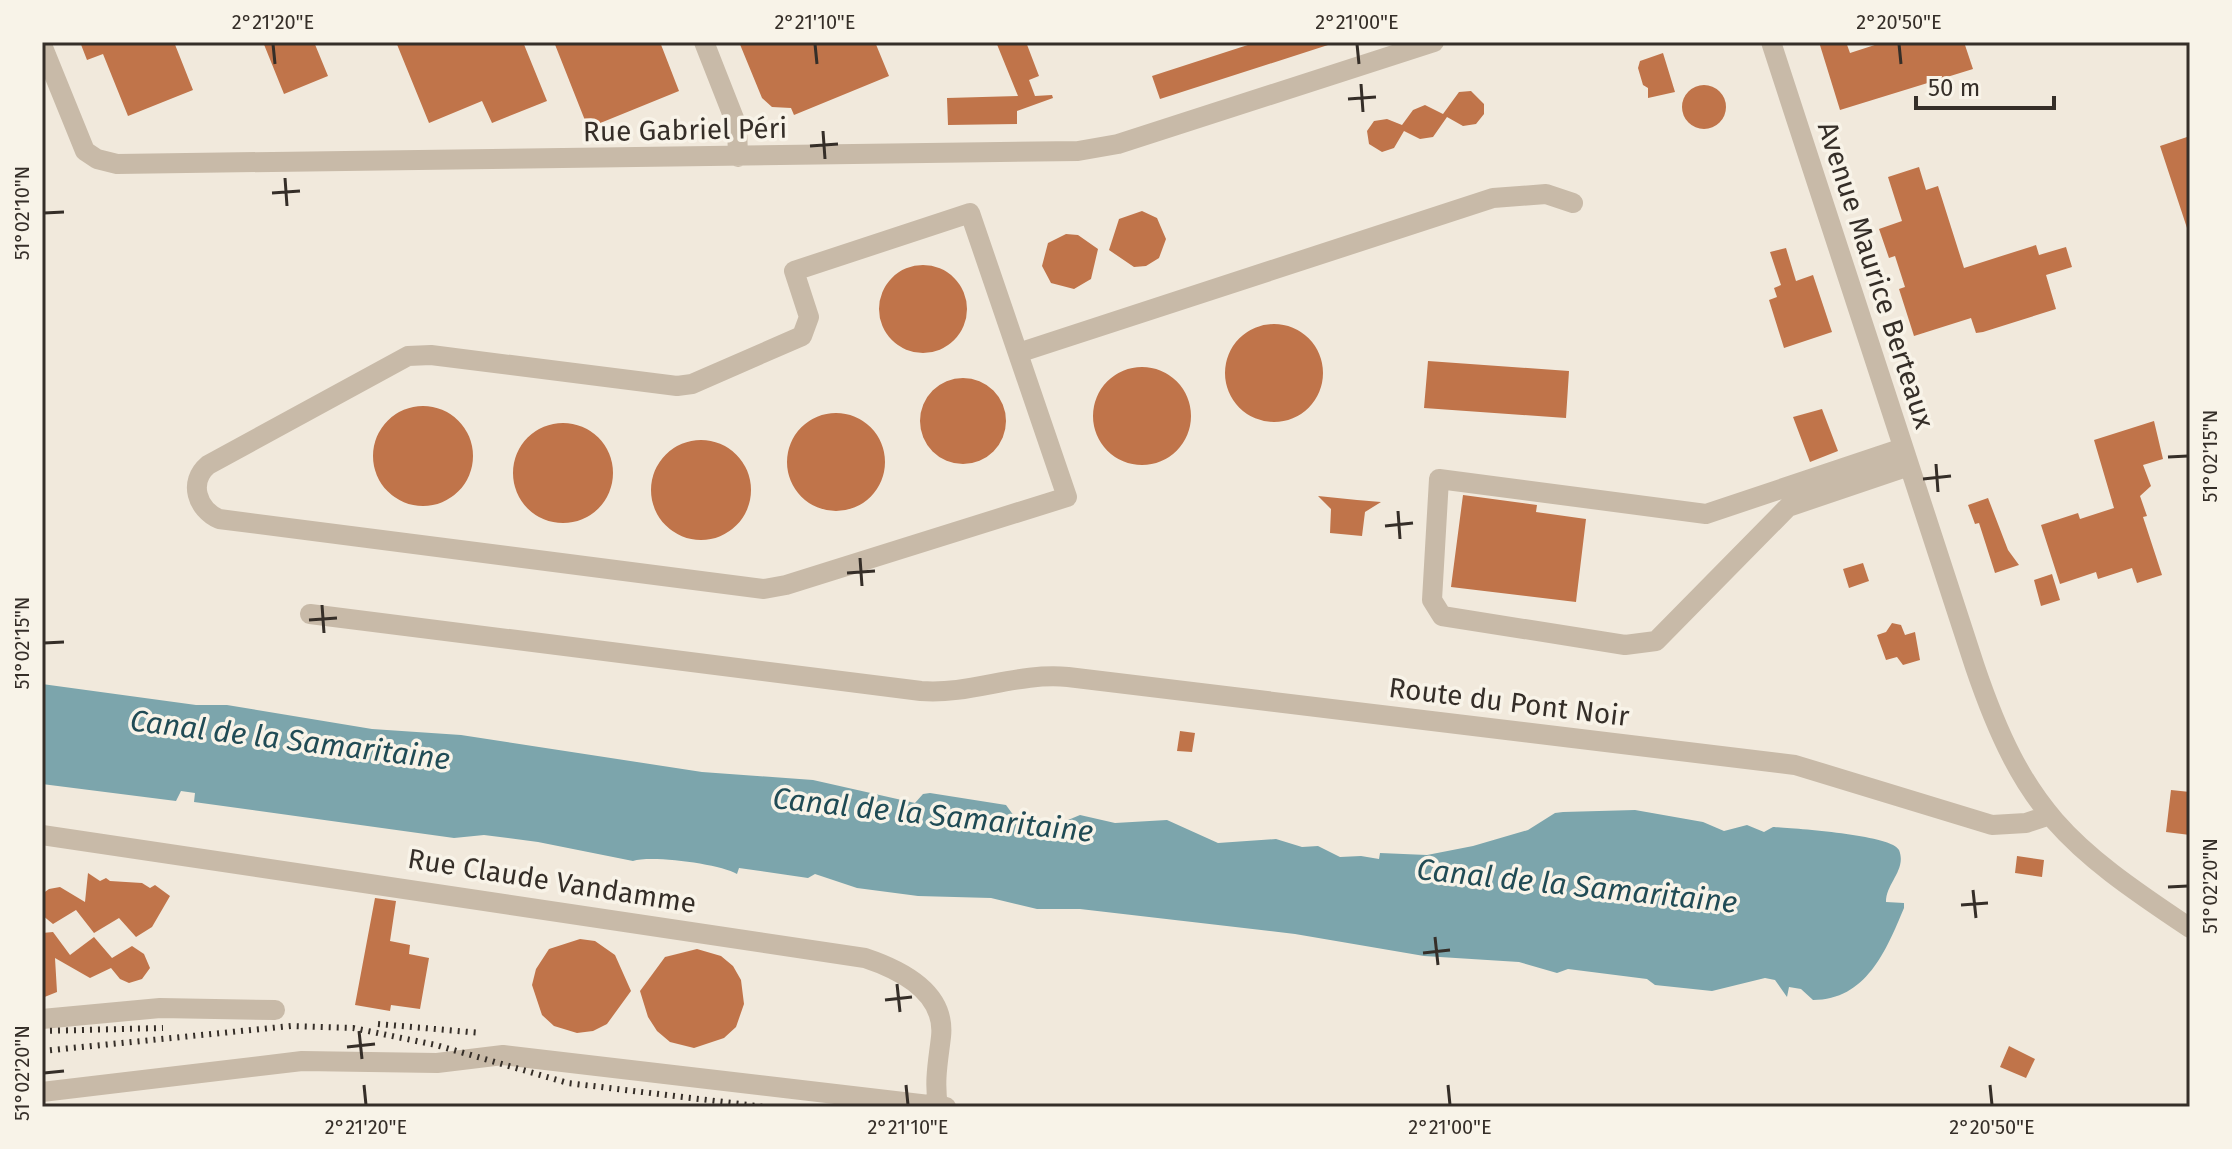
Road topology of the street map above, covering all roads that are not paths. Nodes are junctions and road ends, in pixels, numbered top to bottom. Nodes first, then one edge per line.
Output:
1 (704, 42) edge
2 (1434, 42) edge
3 (1771, 42) edge
4 (42, 45) edge
5 (738, 157) junction
6 (1573, 203) dead end
7 (1018, 353) junction
8 (1906, 457) junction
9 (310, 614) dead end
10 (2047, 816) junction
11 (42, 835) edge
12 (2190, 928) edge
13 (275, 1010) dead end
14 (42, 1019) edge
15 (42, 1092) edge
16 (938, 1106) edge
17 (946, 1107) edge

1 - 5 street
2 - 5 street, Rue Gabriel Péri
3 - 8 street, Avenue Maurice Berteaux
4 - 5 street, Rue Gabriel Péri
6 - 7 street
7 - 7 street
8 - 8 street
8 - 10 street, Avenue Maurice Berteaux
9 - 10 street, Route du Pont Noir
10 - 12 street
11 - 16 street, Rue Claude Vandamme
13 - 14 street
15 - 16 street
16 - 17 street

